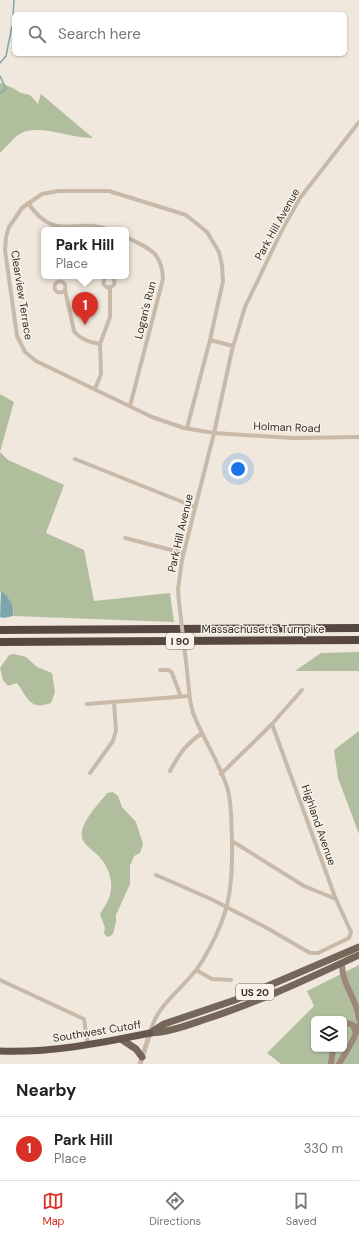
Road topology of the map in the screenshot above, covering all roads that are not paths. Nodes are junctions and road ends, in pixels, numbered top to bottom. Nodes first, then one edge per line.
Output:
1 (359, 122) edge
2 (28, 203) junction
3 (93, 227) edge
4 (129, 238) edge
5 (104, 279) edge
6 (114, 279) edge
7 (110, 287) junction
8 (65, 290) dead end
9 (210, 340) junction
10 (100, 344) junction
11 (233, 346) junction
12 (95, 389) junction
13 (130, 406) junction
14 (187, 428) junction
15 (214, 433) junction
16 (359, 437) edge
17 (75, 459) dead end
18 (195, 507) junction
19 (125, 538) dead end
20 (183, 553) junction
21 (359, 628) edge
22 (0, 630) edge
23 (359, 640) edge
24 (0, 642) edge
25 (160, 670) dead end
26 (302, 690) dead end
27 (189, 696) junction
28 (182, 697) junction
29 (114, 702) junction
30 (87, 704) dead end
31 (272, 724) junction
32 (202, 733) junction
33 (170, 771) dead end
34 (90, 773) dead end
35 (221, 774) junction
36 (232, 841) junction
37 (156, 875) dead end
38 (336, 899) junction
39 (227, 908) junction
40 (359, 947) edge
41 (359, 955) edge
42 (342, 963) junction
43 (196, 970) junction
44 (0, 980) edge
45 (231, 980) dead end
46 (247, 995) junction
47 (251, 1003) junction
48 (359, 1019) edge
49 (347, 1022) edge
50 (359, 1025) edge
51 (150, 1033) junction
52 (122, 1039) junction
53 (353, 1040) junction
54 (88, 1046) junction
55 (0, 1051) edge
56 (333, 1052) edge
57 (141, 1061) edge
58 (331, 1064) edge
59 (339, 1064) edge

1 - 11 street, Park Hill Avenue
2 - 3 street
2 - 9 street, Clearview Terrace
2 - 12 street, Clearview Terrace
4 - 13 street, Logan's Run
5 - 7 street
6 - 7 street
7 - 10 street
8 - 10 street
9 - 11 street
9 - 14 street, Clearview Terrace
10 - 12 street
11 - 15 street, Park Hill Avenue
12 - 13 street, Clearview Terrace
13 - 14 street, Clearview Terrace
14 - 15 street, Clearview Terrace
15 - 16 street, Holman Road
15 - 18 street, Park Hill Avenue
17 - 18 street
18 - 20 street, Park Hill Avenue
19 - 20 street
20 - 27 street, Park Hill Avenue, bridge
21 - 22 highway, Massachusetts Turnpike / I 90
23 - 24 highway, Massachusetts Turnpike / I 90
25 - 28 street
26 - 31 street
27 - 28 street
27 - 32 street, Park Hill Avenue
28 - 29 street
29 - 30 street
29 - 34 street
31 - 35 street
31 - 38 street, Highland Avenue
32 - 33 street
32 - 35 street, Park Hill Avenue
35 - 36 street, Park Hill Avenue
36 - 38 street
36 - 39 street, Park Hill Avenue
37 - 39 street
38 - 39 street, Highland Avenue
39 - 43 street, Park Hill Avenue
40 - 46 main road, Southwest Cutoff / US 20
41 - 42 main road, Southwest Cutoff / US 20
42 - 47 main road, Southwest Cutoff / US 20
42 - 48 main road
43 - 45 street
43 - 51 street, Park Hill Avenue
44 - 54 street
46 - 47 main road
46 - 51 main road, Southwest Cutoff / US 20
47 - 51 main road, Southwest Cutoff / US 20
49 - 53 main road
50 - 53 main road
51 - 52 highway, Southwest Cutoff / US 20
51 - 57 street
52 - 54 highway, Southwest Cutoff / US 20
52 - 57 main road
53 - 59 main road
54 - 55 highway, Southwest Cutoff / US 20
56 - 58 main road

